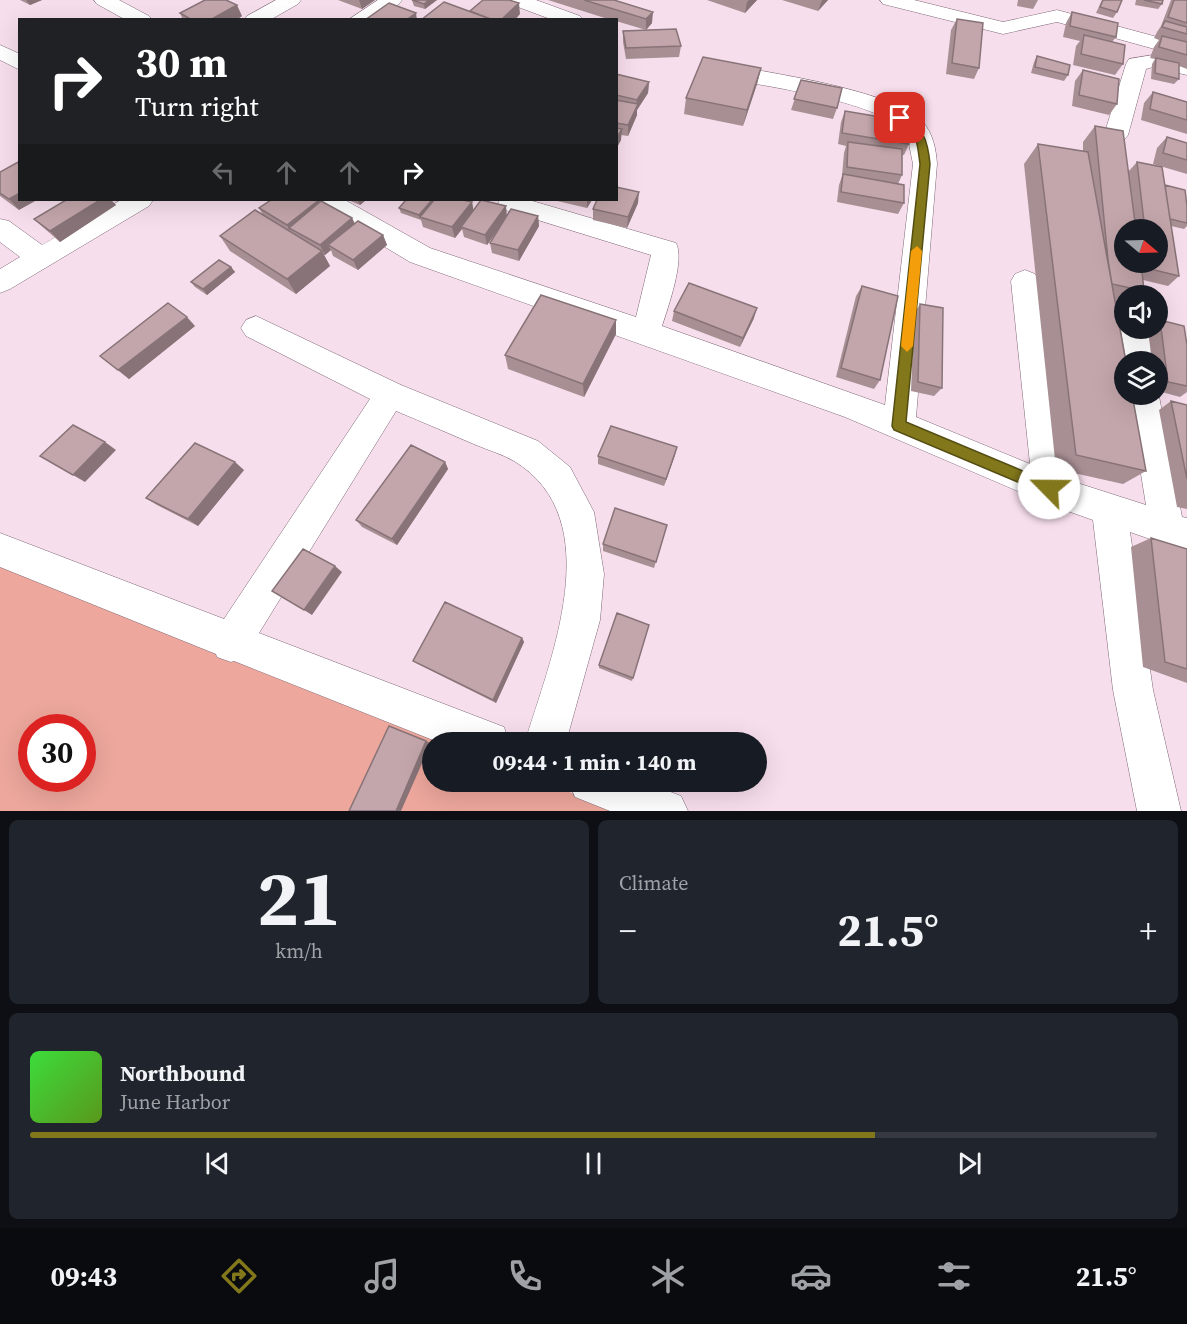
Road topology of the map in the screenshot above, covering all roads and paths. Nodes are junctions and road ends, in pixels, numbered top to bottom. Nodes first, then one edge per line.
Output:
1 (104, 0) edge
2 (291, 0) edge
3 (392, 0) edge
4 (518, 0) edge
5 (890, 0) edge
6 (138, 18) edge
7 (259, 18) edge
8 (361, 18) edge
9 (568, 18) edge
10 (0, 51) edge
11 (1187, 52) edge
12 (18, 63) edge
13 (716, 69) edge
14 (1187, 70) edge
15 (1116, 135) edge
16 (138, 201) edge
17 (328, 201) edge
18 (508, 201) edge
19 (0, 228) edge
20 (40, 258) junction
21 (1025, 281) dead end
22 (0, 282) edge
23 (256, 328) dead end
24 (646, 332) junction
25 (390, 394) junction
26 (1147, 405) edge
27 (899, 426) junction
28 (1049, 488) junction
29 (1109, 510) junction
30 (1177, 532) edge
31 (0, 550) edge
32 (231, 643) junction
33 (463, 732) edge
34 (549, 732) edge
35 (616, 792) edge
36 (1149, 801) edge
37 (666, 811) edge

1 - 6 street
2 - 7 street
3 - 8 street
4 - 9 street
5 - 11 street
10 - 12 street
13 - 27 street
14 - 15 street
16 - 20 street
17 - 24 street
18 - 24 street
19 - 20 street
20 - 22 street
21 - 28 street
23 - 25 street
24 - 27 street
25 - 32 street
25 - 34 street
26 - 30 street
27 - 28 street
28 - 29 street
29 - 30 street
29 - 36 street
31 - 32 street
32 - 33 street
35 - 37 street

